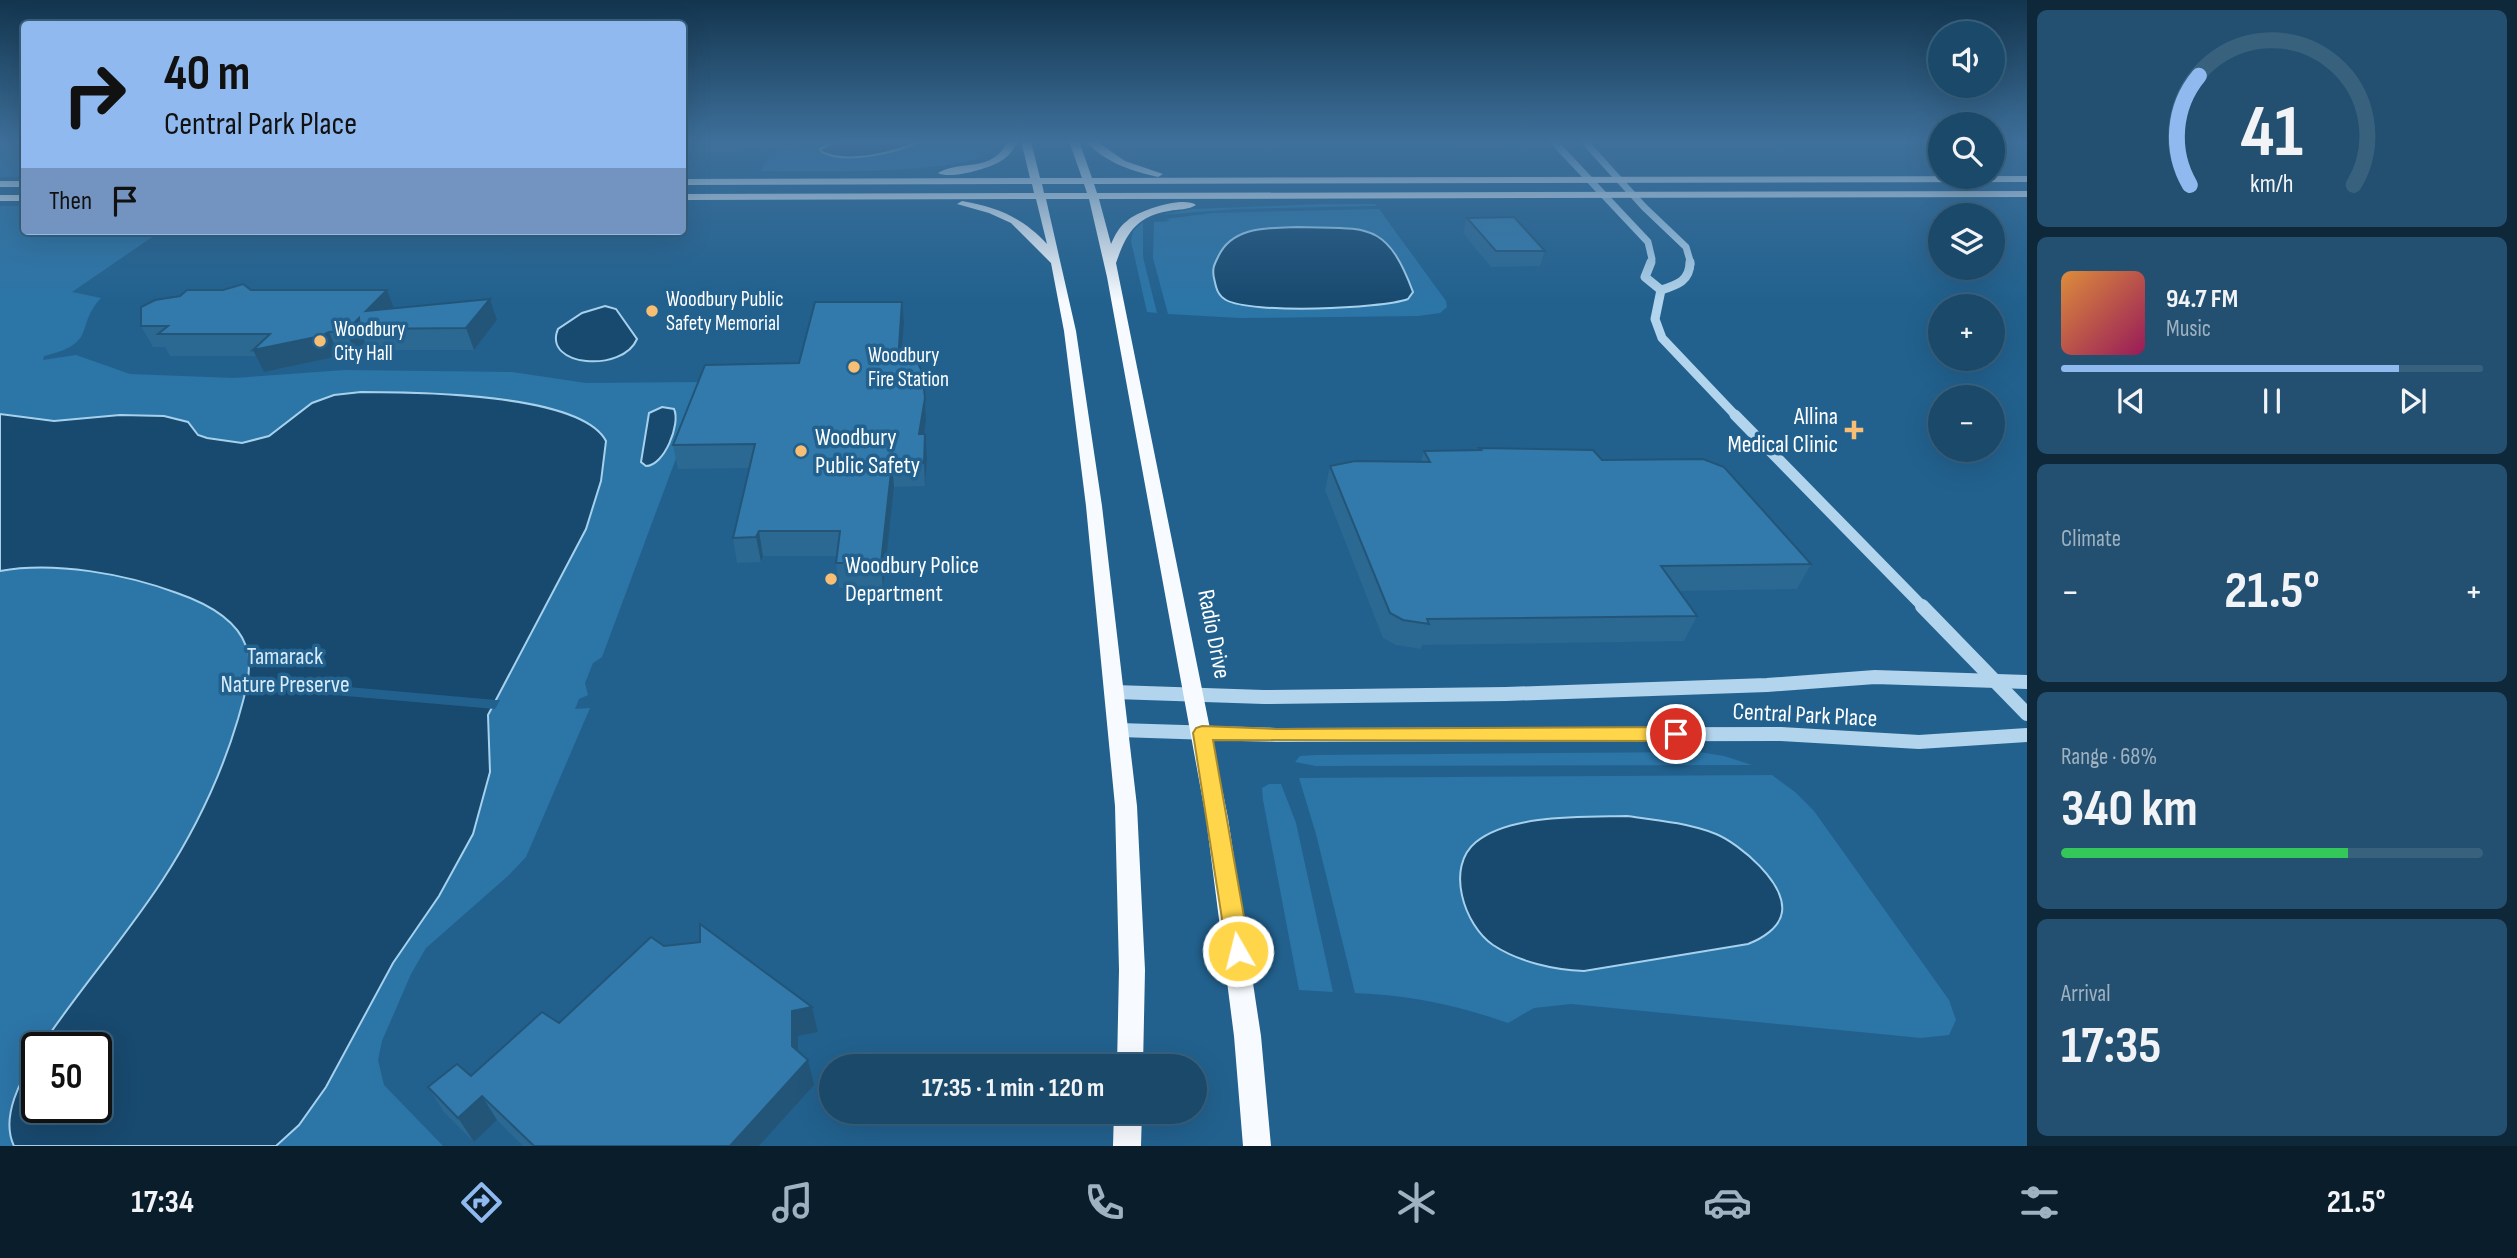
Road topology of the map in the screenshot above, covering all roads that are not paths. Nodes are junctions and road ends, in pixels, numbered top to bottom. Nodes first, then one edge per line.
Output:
1 (1838, 194) edge
2 (1285, 195) junction
3 (1603, 195) junction
4 (1634, 195) junction
5 (1040, 196) junction
6 (1093, 196) junction
7 (686, 197) edge
8 (791, 197) junction
9 (0, 198) edge
10 (21, 198) edge
11 (1057, 263) junction
12 (1110, 263) junction
13 (1661, 290) junction
14 (1994, 680) junction
15 (2027, 682) edge
16 (1115, 692) junction
17 (1195, 694) junction
18 (2027, 714) edge
19 (1119, 730) junction
20 (1202, 733) junction
21 (2027, 735) edge
22 (1130, 1054) edge
23 (1128, 1124) edge
24 (1127, 1146) edge
25 (1257, 1146) edge

1 - 4 main road
2 - 3 main road
2 - 6 main road
2 - 12 main road
3 - 4 main road
3 - 13 street
4 - 13 street
5 - 6 main road
5 - 8 main road
5 - 11 main road
6 - 12 main road, Radio Drive
7 - 8 main road
8 - 11 main road
9 - 10 main road
11 - 16 main road
12 - 17 main road, Radio Drive
13 - 14 street
14 - 15 street, Central Park Place
14 - 17 street, Central Park Place
14 - 18 street
16 - 17 street, Central Park Place
16 - 19 main road
17 - 20 main road, Radio Drive
19 - 20 street, Central Park Place
19 - 22 main road
20 - 21 street, Central Park Place
20 - 25 main road, Radio Drive
23 - 24 main road

